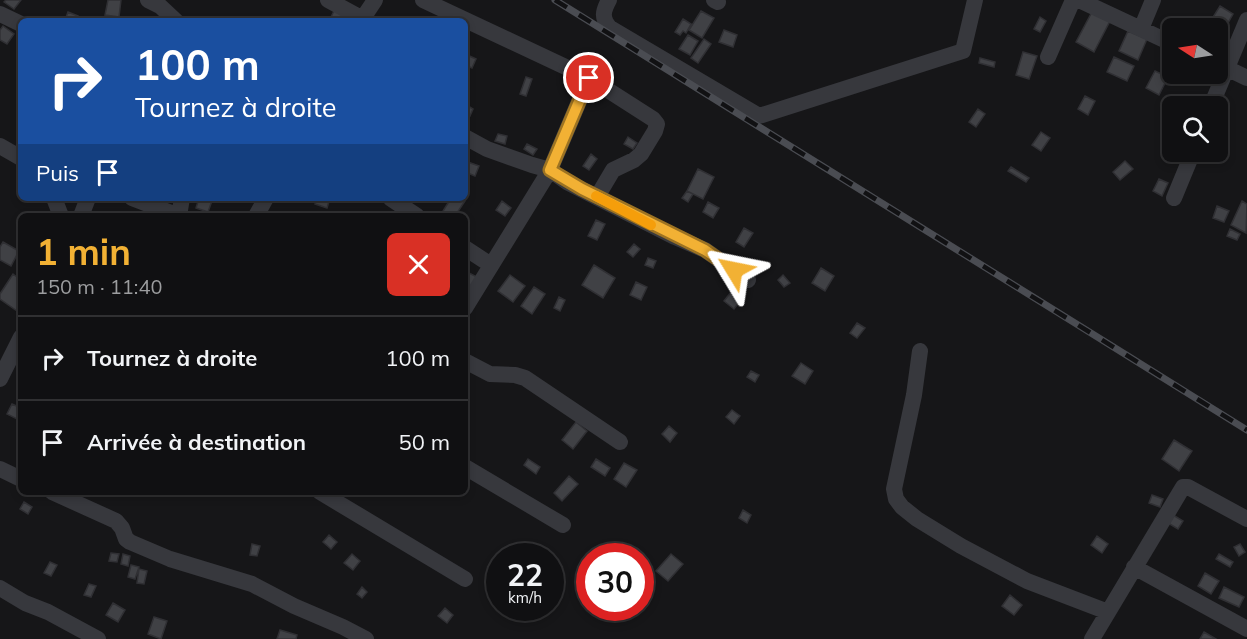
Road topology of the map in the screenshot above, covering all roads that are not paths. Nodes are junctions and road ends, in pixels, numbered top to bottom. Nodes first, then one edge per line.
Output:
1 (148, 0) edge
2 (328, 0) edge
3 (375, 0) edge
4 (423, 0) edge
5 (609, 0) edge
6 (975, 0) edge
7 (1074, 0) edge
8 (1079, 0) edge
9 (1153, 0) edge
10 (0, 14) edge
11 (173, 18) edge
12 (359, 18) edge
13 (363, 18) edge
14 (461, 18) edge
15 (1247, 20) edge
16 (468, 21) edge
17 (18, 23) edge
18 (1141, 29) junction
19 (1162, 39) edge
20 (1228, 55) edge
21 (1048, 57) dead end
22 (1228, 69) edge
23 (589, 78) junction
24 (1247, 78) edge
25 (468, 139) edge
26 (0, 146) edge
27 (18, 156) edge
28 (1189, 162) edge
29 (550, 170) junction
30 (597, 197) junction
31 (1174, 198) dead end
32 (140, 201) edge
33 (394, 201) edge
34 (171, 213) edge
35 (412, 213) edge
36 (468, 250) edge
37 (491, 265) junction
38 (748, 280) dead end
39 (468, 303) edge
40 (18, 343) edge
41 (920, 351) dead end
42 (468, 363) edge
43 (0, 380) edge
44 (620, 442) dead end
45 (0, 469) edge
46 (468, 469) edge
47 (18, 478) edge
48 (59, 495) edge
49 (325, 495) edge
50 (1247, 519) edge
51 (563, 525) dead end
52 (1134, 567) junction
53 (465, 579) dead end
54 (0, 588) edge
55 (1108, 612) junction
56 (1247, 629) edge
57 (98, 639) edge
58 (366, 639) edge
59 (1092, 639) edge

1 - 11 street
2 - 12 street
3 - 13 street
4 - 14 street
5 - 6 street
7 - 21 street
8 - 18 street
9 - 18 street
10 - 17 street
15 - 20 street
16 - 23 street
18 - 19 street
22 - 24 street
23 - 29 street
23 - 30 street
25 - 29 street
26 - 27 street
28 - 31 street
29 - 30 street
29 - 37 street
30 - 38 street
32 - 34 street
33 - 35 street
36 - 37 street
37 - 39 street
40 - 43 street
41 - 55 street
42 - 44 street
45 - 47 street
46 - 51 street
48 - 58 street
49 - 53 street
50 - 52 street
52 - 55 street
52 - 56 street
54 - 57 street
55 - 59 street

